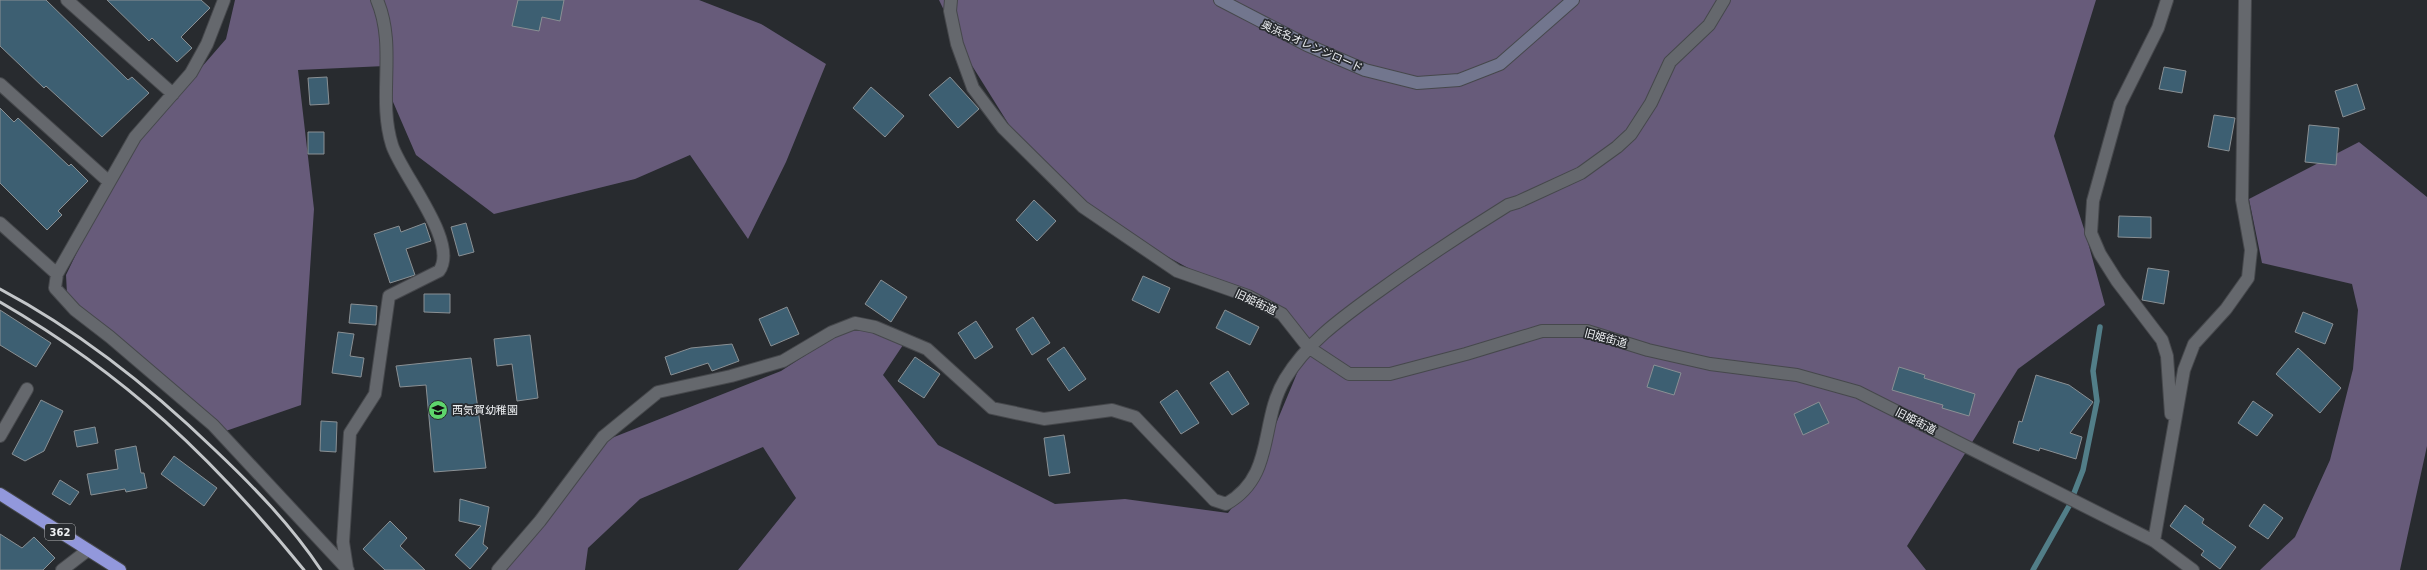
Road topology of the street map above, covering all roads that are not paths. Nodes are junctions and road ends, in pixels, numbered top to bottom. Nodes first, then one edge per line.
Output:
1 (67, 0) edge
2 (224, 0) edge
3 (377, 0) edge
4 (951, 0) edge
5 (1220, 0) edge
6 (1573, 0) edge
7 (1724, 0) edge
8 (2167, 0) edge
9 (2245, 0) edge
10 (0, 84) edge
11 (173, 94) junction
12 (108, 181) junction
13 (0, 224) edge
14 (57, 274) junction
15 (1308, 347) junction
16 (27, 389) dead end
17 (2172, 431) junction
18 (0, 436) edge
19 (0, 494) edge
20 (2154, 541) junction
21 (88, 550) junction
22 (347, 569) edge
23 (62, 570) edge
24 (120, 570) edge
25 (498, 570) edge
26 (2193, 570) edge

1 - 11 street
2 - 11 street
3 - 22 street
4 - 15 street, 旧姫街道
5 - 6 street, 奥浜名オレンジロード
7 - 15 street
8 - 17 street
9 - 17 street
10 - 12 street
11 - 12 street
12 - 14 street
13 - 14 street
14 - 22 street
15 - 20 street, 旧姫街道
15 - 25 street
16 - 18 street
17 - 20 street
19 - 21 highway, 362
20 - 26 street, 旧姫街道
21 - 23 street
21 - 24 highway, 362

